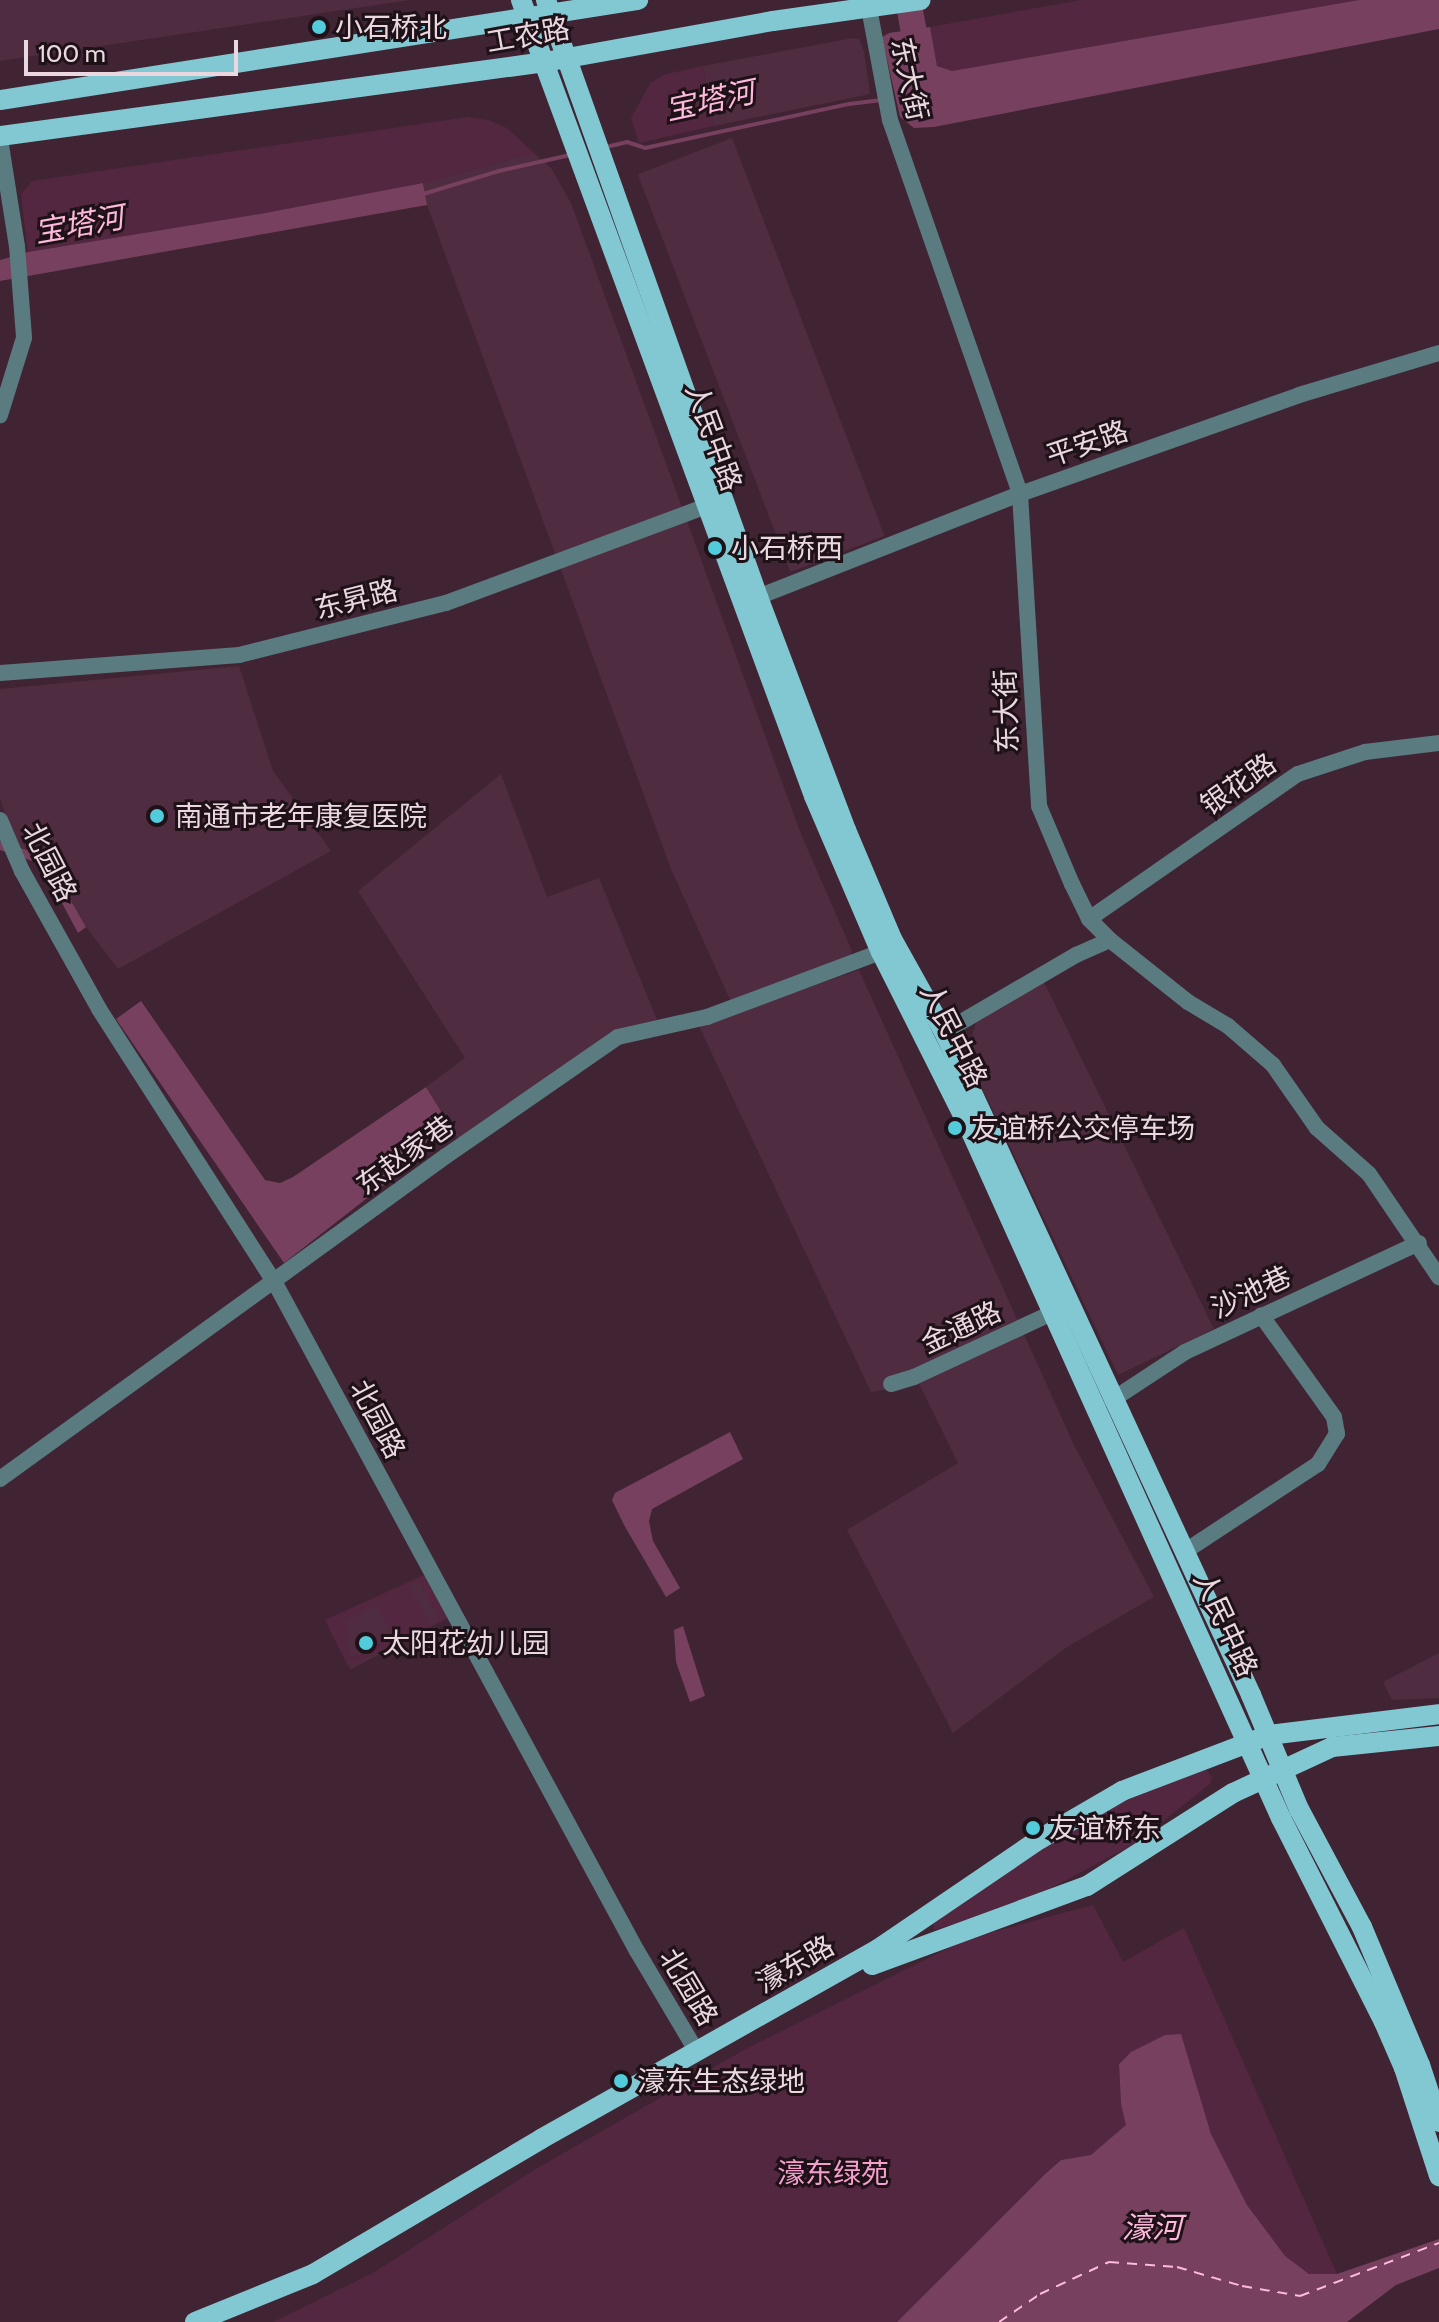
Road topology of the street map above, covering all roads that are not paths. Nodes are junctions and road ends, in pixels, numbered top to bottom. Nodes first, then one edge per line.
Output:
1 (638, 0) edge
2 (921, 0) edge
3 (549, 7) edge
4 (876, 7) junction
5 (524, 9) edge
6 (567, 56) junction
7 (545, 62) junction
8 (0, 100) edge
9 (584, 137) junction
10 (0, 138) edge
11 (596, 170) junction
12 (1439, 353) edge
13 (0, 415) edge
14 (1020, 494) junction
15 (709, 505) junction
16 (758, 597) junction
17 (0, 673) edge
18 (1439, 743) edge
19 (3, 827) edge
20 (1089, 919) junction
21 (1110, 940) junction
22 (881, 952) junction
23 (944, 1032) junction
24 (1419, 1243) junction
25 (1439, 1277) edge
26 (275, 1283) junction
27 (1052, 1313) junction
28 (1261, 1315) junction
29 (891, 1384) dead end
30 (1112, 1400) junction
31 (0, 1479) edge
32 (1184, 1552) junction
33 (1439, 1714) edge
34 (1269, 1735) junction
35 (1439, 1736) edge
36 (1249, 1743) junction
37 (1283, 1768) junction
38 (1263, 1778) junction
39 (697, 2052) junction
40 (1412, 2066) junction
41 (1439, 2122) edge
42 (1439, 2176) edge
43 (195, 2322) edge
44 (229, 2322) edge

1 - 3 main road, 工农路
2 - 4 main road, 工农路
3 - 5 main road, 工农路
3 - 6 main road, 人民中路
4 - 6 main road, 工农路
4 - 14 street, 东大街
5 - 7 main road, 人民中路
5 - 8 main road, 工农路
6 - 7 main road, 工农路
6 - 9 main road, 人民中路
7 - 9 main road, 人民中路
7 - 10 main road, 工农路
9 - 11 main road, 人民中路
10 - 13 street
11 - 15 main road, 人民中路
11 - 16 main road, 人民中路
12 - 14 street, 平安路
14 - 16 street, 平安路
14 - 20 street, 东大街
15 - 17 street, 东昇路
15 - 22 main road, 人民中路
16 - 23 main road, 人民中路
18 - 20 street, 银花路
19 - 26 street, 北园路
20 - 21 street, 东大街
21 - 23 street
21 - 24 street, 东大街
22 - 26 street, 东赵家巷
22 - 27 main road, 人民中路
23 - 30 main road, 人民中路
24 - 25 street, 东大街
24 - 28 street, 沙池巷
26 - 31 street, 东赵家巷
26 - 39 street, 北园路
27 - 29 street, 金通路
27 - 36 main road, 人民中路
28 - 30 street, 沙池巷
28 - 32 street
30 - 32 main road, 人民中路
32 - 34 main road, 人民中路
33 - 34 main road, 濠东路
34 - 36 main road, 濠东路
34 - 37 main road, 人民中路
35 - 37 main road, 濠东路
36 - 38 main road, 人民中路
36 - 39 main road, 濠东路
37 - 38 main road, 濠东路
37 - 40 main road, 人民中路
38 - 40 main road, 人民中路
38 - 44 main road, 濠东路
39 - 43 main road, 濠东路
40 - 41 main road
40 - 42 main road

